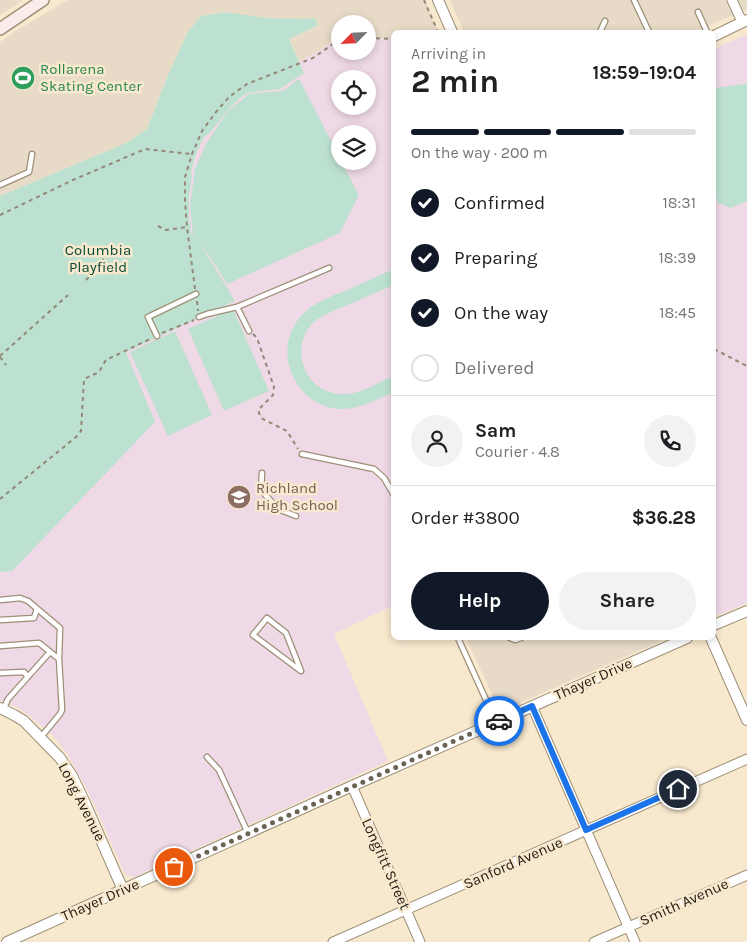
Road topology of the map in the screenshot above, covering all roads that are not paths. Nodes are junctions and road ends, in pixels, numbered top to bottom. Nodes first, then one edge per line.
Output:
1 (44, 0) edge
2 (438, 0) edge
3 (634, 0) edge
4 (732, 0) edge
5 (698, 12) dead end
6 (605, 21) dead end
7 (745, 21) edge
8 (0, 29) edge
9 (451, 30) edge
10 (601, 30) edge
11 (648, 30) edge
12 (706, 30) edge
13 (716, 35) edge
14 (32, 154) dead end
15 (0, 185) edge
16 (329, 268) dead end
17 (196, 294) road end
18 (237, 308) junction
19 (199, 317) road end
20 (249, 331) road end
21 (156, 336) road end
22 (302, 454) road end
23 (262, 473) dead end
24 (391, 490) edge
25 (296, 516) dead end
26 (0, 600) edge
27 (37, 609) junction
28 (747, 611) edge
29 (0, 620) edge
30 (716, 625) edge
31 (459, 640) edge
32 (682, 640) edge
33 (712, 640) edge
34 (0, 646) edge
35 (50, 652) junction
36 (59, 660) junction
37 (301, 671) joint
38 (0, 673) edge
39 (28, 676) junction
40 (532, 706) junction
41 (2, 709) edge
42 (747, 720) edge
43 (496, 722) junction
44 (41, 737) junction
45 (208, 757) dead end
46 (747, 759) edge
47 (352, 786) junction
48 (586, 830) junction
49 (248, 833) junction
50 (747, 874) edge
51 (123, 890) junction
52 (406, 910) junction
53 (628, 927) junction
54 (7, 942) edge
55 (333, 942) edge
56 (420, 942) edge
57 (594, 942) edge
58 (635, 942) edge

1 - 8 main road
2 - 9 street
3 - 11 lane
4 - 7 street
5 - 12 lane
6 - 10 lane
7 - 13 street
14 - 15 lane
16 - 18 lane
17 - 21 lane
18 - 19 lane
18 - 20 lane
22 - 24 lane
23 - 25 lane
26 - 27 lane
27 - 29 lane
27 - 36 lane
28 - 30 street
31 - 43 lane
32 - 40 street, Thayer Drive
33 - 42 street
34 - 35 lane
35 - 36 lane
35 - 39 lane
36 - 44 lane
37 - 37 lane
38 - 39 lane
39 - 41 lane
40 - 43 street, Thayer Drive
40 - 48 street
41 - 44 street, Long Avenue
43 - 47 street, Thayer Drive
44 - 51 street, Long Avenue
45 - 49 lane
46 - 48 street, Sanford Avenue
47 - 49 street, Thayer Drive
47 - 52 street, Longfitt Street
48 - 52 street, Sanford Avenue
48 - 53 street
49 - 51 street, Thayer Drive
50 - 53 street, Smith Avenue
51 - 54 street, Thayer Drive
52 - 55 street, Sanford Avenue
52 - 56 street, Longfitt Street
53 - 57 street, Smith Avenue
53 - 58 street

